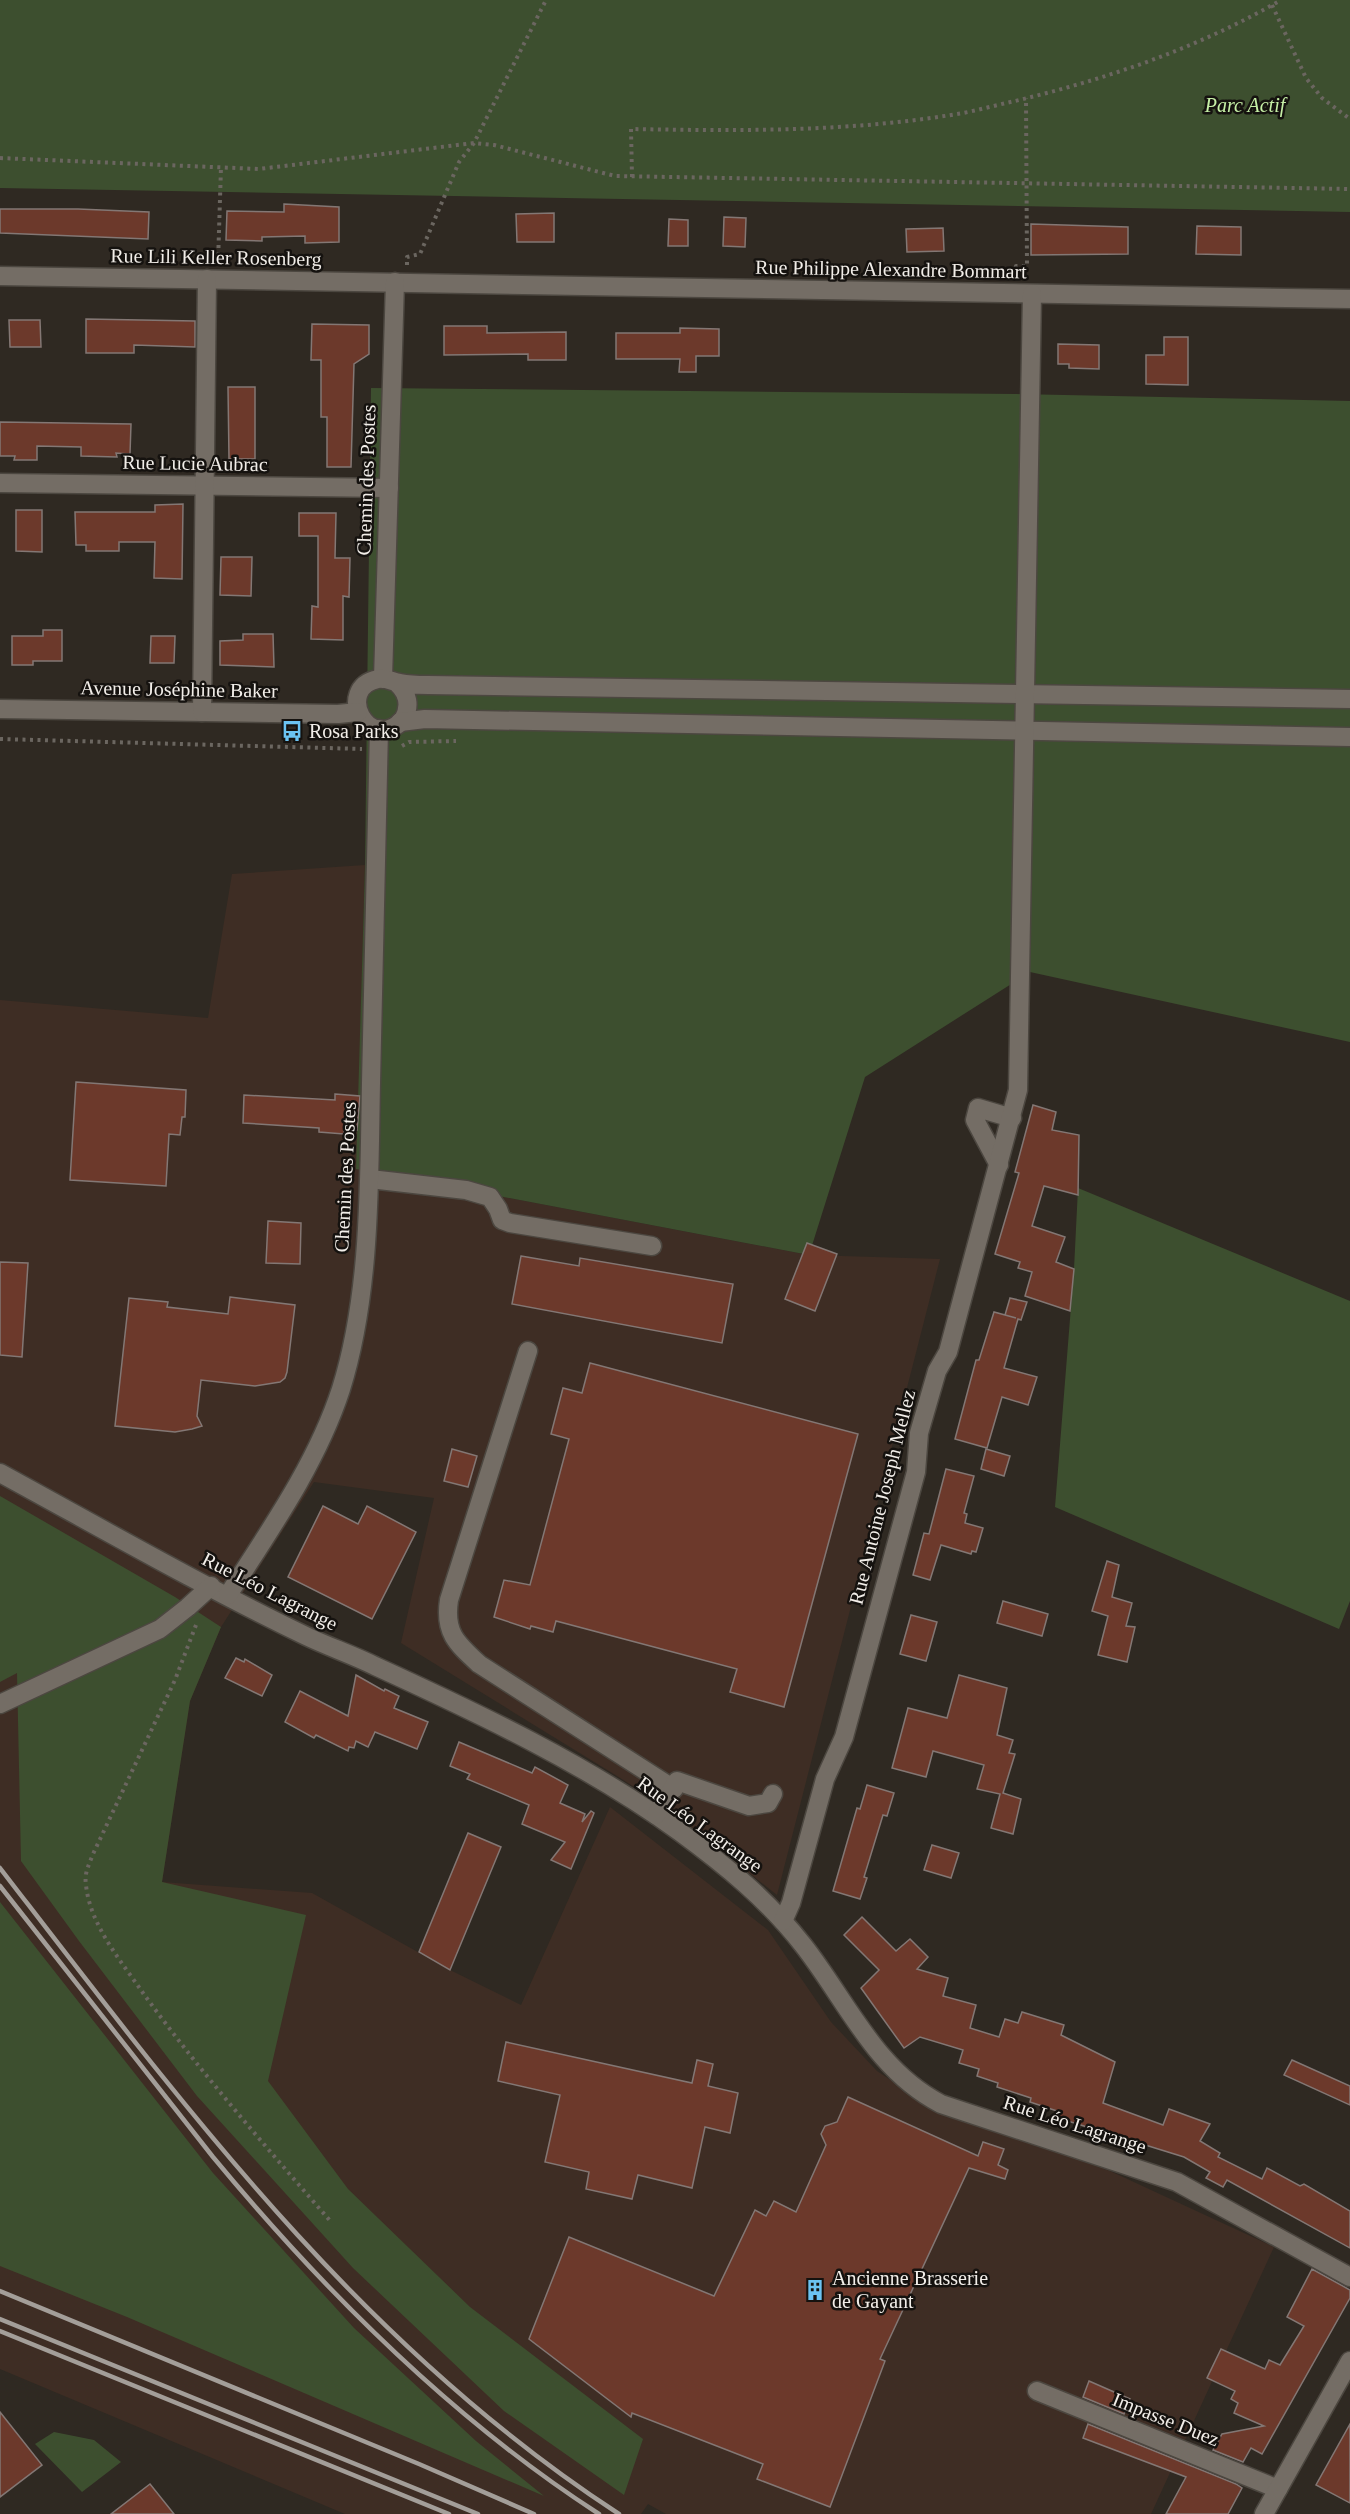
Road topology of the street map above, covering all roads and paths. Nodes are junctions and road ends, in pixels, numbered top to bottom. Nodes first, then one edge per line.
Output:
1 (546, 0) edge
2 (1281, 0) edge
3 (1272, 5) junction
4 (1026, 98) junction
5 (1350, 119) edge
6 (474, 143) junction
7 (0, 158) edge
8 (221, 167) junction
9 (632, 177) junction
10 (1026, 183) junction
11 (1350, 189) edge
12 (0, 276) edge
13 (212, 279) junction
14 (401, 282) junction
15 (431, 283) joint
16 (1023, 294) junction
17 (1350, 298) edge
18 (0, 483) edge
19 (205, 486) junction
20 (388, 488) junction
21 (390, 681) junction
22 (1025, 694) junction
23 (1350, 699) edge
24 (0, 709) edge
25 (202, 712) junction
26 (358, 712) junction
27 (400, 722) junction
28 (379, 729) junction
29 (1025, 729) junction
30 (1350, 737) edge
31 (0, 739) edge
32 (464, 741) dead end
33 (378, 749) junction
34 (1012, 1118) junction
35 (999, 1165) junction
36 (370, 1179) junction
37 (652, 1246) dead end
38 (528, 1351) dead end
39 (0, 1473) edge
40 (211, 1586) junction
41 (228, 1595) junction
42 (199, 1617) dead end
43 (0, 1704) edge
44 (674, 1789) junction
45 (773, 1794) dead end
46 (656, 1815) junction
47 (783, 1921) junction
48 (332, 2223) dead end
49 (1350, 2277) edge
50 (1350, 2361) edge
51 (1037, 2391) dead end
52 (1278, 2489) junction
53 (1264, 2514) edge

1 - 6 path
2 - 3 path
3 - 4 path
3 - 5 path
4 - 9 path
4 - 10 path
6 - 8 path
6 - 9 path
6 - 14 path
7 - 8 path
8 - 13 path
9 - 10 path
10 - 11 path
10 - 16 path
12 - 13 street, Rue Lili Keller Rosenberg
13 - 14 street, Rue Lili Keller Rosenberg
13 - 19 street
14 - 15 street, Rue Lili Keller Rosenberg
14 - 20 street, Chemin des Postes
15 - 16 street, Rue Philippe Alexandre Bommart
16 - 17 street, Rue Philippe Alexandre Bommart
16 - 22 street, Rue Antoine Joseph Mellez
18 - 19 street, Rue Lucie Aubrac
19 - 20 street, Rue Lucie Aubrac
19 - 25 street
20 - 21 street, Chemin des Postes
21 - 22 street
21 - 26 street
21 - 27 street
22 - 23 street
22 - 29 street, Rue Antoine Joseph Mellez
24 - 25 street, Avenue Joséphine Baker
25 - 26 street, Avenue Joséphine Baker
26 - 28 street
27 - 28 street
27 - 29 street
28 - 33 street, Chemin des Postes
29 - 30 street
29 - 34 street, Rue Antoine Joseph Mellez
31 - 33 path
32 - 33 path
33 - 36 street, Chemin des Postes
34 - 35 street, Rue Antoine Joseph Mellez
34 - 35 street
35 - 47 street, Rue Antoine Joseph Mellez
36 - 37 street
36 - 41 street, Chemin des Postes
38 - 44 street
39 - 40 street, Rue Léo Lagrange
40 - 41 street, Rue Léo Lagrange
40 - 43 street
41 - 46 street, Rue Léo Lagrange
42 - 48 path
44 - 45 street
44 - 46 street
46 - 47 street, Rue Léo Lagrange
47 - 49 street, Rue Léo Lagrange
50 - 52 street
51 - 52 street, Impasse Duez
52 - 53 street

